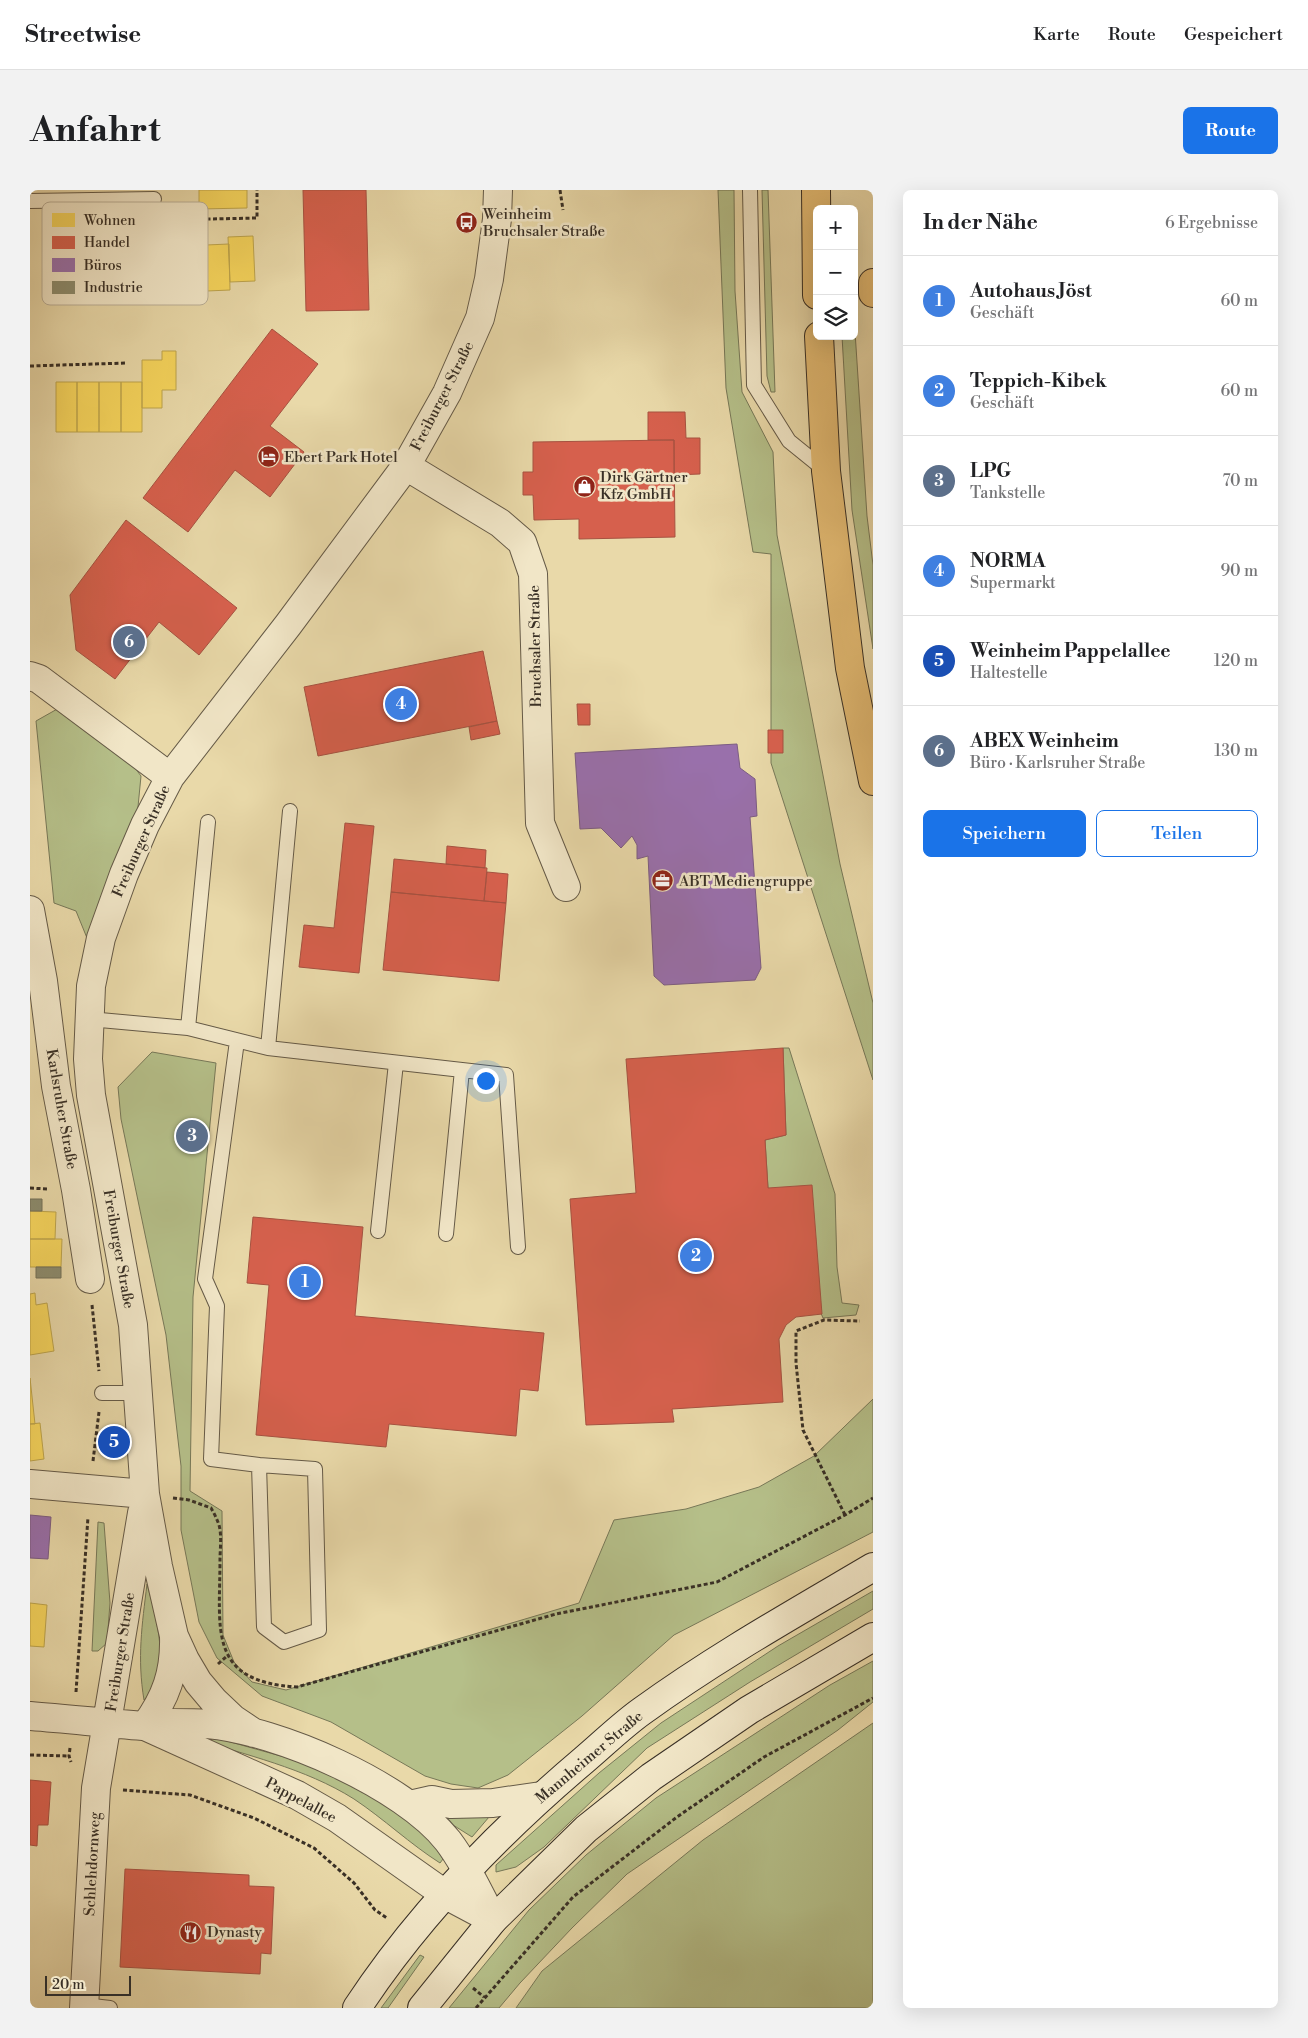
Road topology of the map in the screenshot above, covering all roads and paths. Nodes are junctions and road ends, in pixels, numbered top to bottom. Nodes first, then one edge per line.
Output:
1 (498, 190) edge
2 (560, 190) edge
3 (750, 190) edge
4 (816, 190) edge
5 (154, 199) dead end
6 (30, 201) edge
7 (563, 210) dead end
8 (817, 250) edge
9 (873, 283) edge
10 (873, 292) edge
11 (819, 340) edge
12 (128, 363) dead end
13 (30, 366) edge
14 (406, 466) junction
15 (826, 471) junction
16 (30, 676) edge
17 (170, 777) junction
18 (873, 781) edge
19 (290, 810) dead end
20 (208, 822) dead end
21 (566, 887) dead end
22 (30, 910) edge
23 (89, 1019) junction
24 (188, 1028) junction
25 (237, 1041) junction
26 (268, 1048) junction
27 (396, 1063) junction
28 (462, 1070) junction
29 (378, 1231) dead end
30 (446, 1234) dead end
31 (518, 1247) dead end
32 (90, 1279) joint
33 (860, 1321) dead end
34 (102, 1393) junction
35 (139, 1393) junction
36 (259, 1465) junction
37 (30, 1484) edge
38 (90, 1488) junction
39 (145, 1494) junction
40 (873, 1498) edge
41 (845, 1515) junction
42 (873, 1567) edge
43 (174, 1636) junction
44 (873, 1637) edge
45 (873, 1698) edge
46 (30, 1716) edge
47 (73, 1719) junction
48 (109, 1722) junction
49 (145, 1726) junction
50 (254, 1733) junction
51 (30, 1755) edge
52 (69, 1756) dead end
53 (96, 1788) junction
54 (541, 1796) junction
55 (410, 1805) junction
56 (467, 1871) junction
57 (446, 1895) junction
58 (493, 1920) junction
59 (412, 1935) junction
60 (452, 1969) junction
61 (484, 1998) junction
62 (93, 2007) edge
63 (357, 2008) edge
64 (422, 2008) edge
65 (476, 2008) edge

1 - 14 street, Freiburger Straße
2 - 7 path
3 - 15 lane
4 - 8 main road
5 - 6 lane
9 - 10 main road
11 - 15 main road
12 - 13 path
14 - 17 street, Freiburger Straße
14 - 21 street, Bruchsaler Straße
15 - 18 main road
16 - 17 street
17 - 23 street, Freiburger Straße
19 - 26 lane
20 - 24 lane
22 - 32 street, Karlsruher Straße
23 - 24 lane
23 - 35 street, Freiburger Straße
24 - 25 lane
25 - 26 lane
25 - 36 lane
26 - 27 lane
27 - 28 lane
27 - 29 lane
28 - 30 lane
28 - 31 lane
32 - 34 path
33 - 41 path
34 - 35 lane
34 - 38 path
35 - 39 street, Freiburger Straße
36 - 36 lane
37 - 38 street
38 - 39 street
38 - 47 path
39 - 41 path
39 - 43 street, Freiburger Straße
39 - 48 street, Freiburger Straße
40 - 41 path
42 - 54 street, Mannheimer Straße
43 - 49 street, Freiburger Straße
43 - 50 street, Freiburger Straße
44 - 58 street
45 - 61 path
46 - 47 street, Pappelallee
47 - 48 street, Pappelallee
48 - 49 street, Pappelallee
48 - 53 street, Schlehdornweg
49 - 50 street, Pappelallee
49 - 57 street, Pappelallee
50 - 55 street, Pappelallee
51 - 52 path
53 - 59 path
53 - 62 street, Schlehdornweg
54 - 55 street
54 - 56 street, Mannheimer Straße
55 - 56 street, Pappelallee
56 - 57 street, Mannheimer Straße
56 - 58 street, Pappelallee
57 - 58 street, Pappelallee
57 - 59 street, Mannheimer Straße
58 - 60 street
59 - 63 street, Mannheimer Straße
60 - 61 path
60 - 64 street
61 - 65 path

